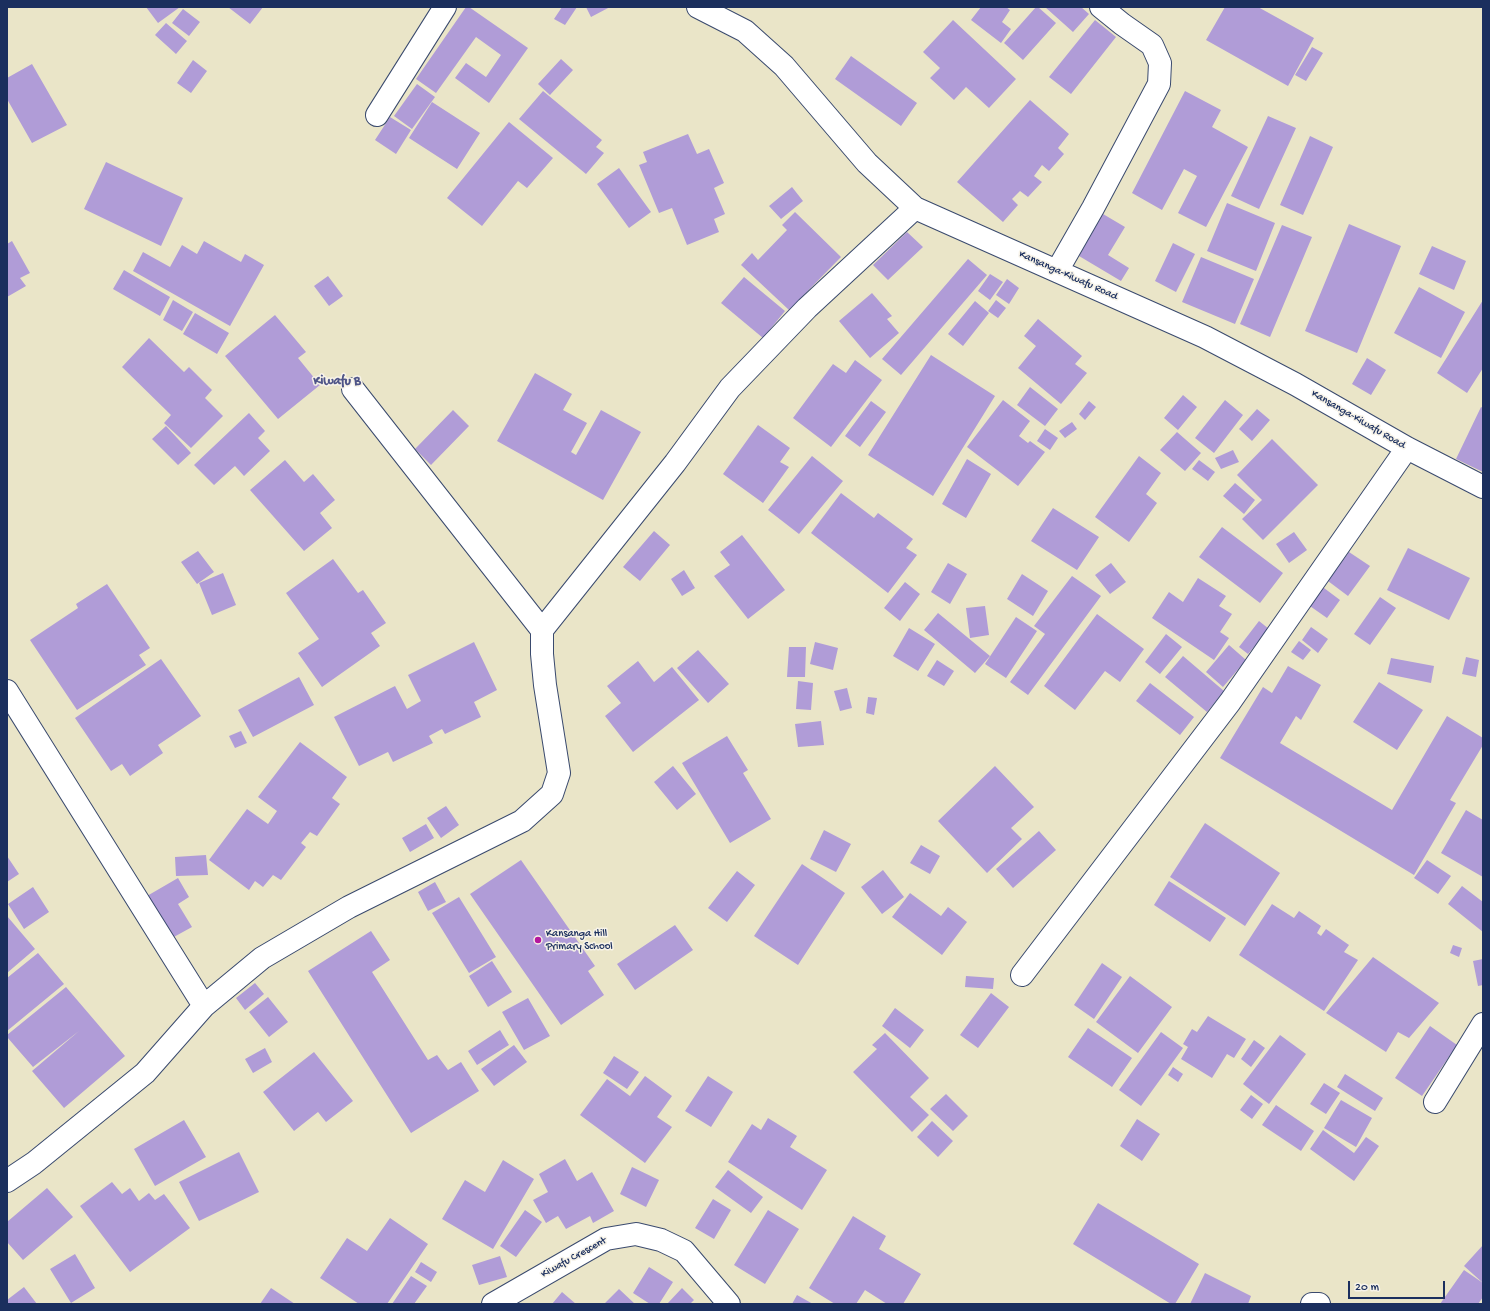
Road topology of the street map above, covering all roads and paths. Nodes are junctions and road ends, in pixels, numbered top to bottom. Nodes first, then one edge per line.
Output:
1 (444, 7) edge
2 (698, 7) edge
3 (1101, 7) edge
4 (1125, 16) edge
5 (378, 115) dead end
6 (915, 208) junction
7 (1058, 271) junction
8 (353, 389) dead end
9 (1407, 448) junction
10 (1483, 487) edge
11 (542, 630) junction
12 (7, 691) edge
13 (1022, 975) dead end
14 (204, 1006) junction
15 (1483, 1024) edge
16 (1436, 1102) dead end
17 (7, 1181) edge
18 (493, 1304) edge
19 (729, 1304) edge
20 (1312, 1304) edge
21 (1319, 1304) edge

1 - 5 street
2 - 6 street, Kansanga-Kiwafu Road
3 - 4 street
4 - 7 street
6 - 7 street, Kansanga-Kiwafu Road
6 - 11 street
7 - 9 street, Kansanga-Kiwafu Road
8 - 11 street
9 - 10 street, Kansanga-Kiwafu Road
9 - 13 street
11 - 14 street
12 - 14 street
14 - 17 street
15 - 16 street
18 - 19 street, Kiwafu Crescent
20 - 21 street

